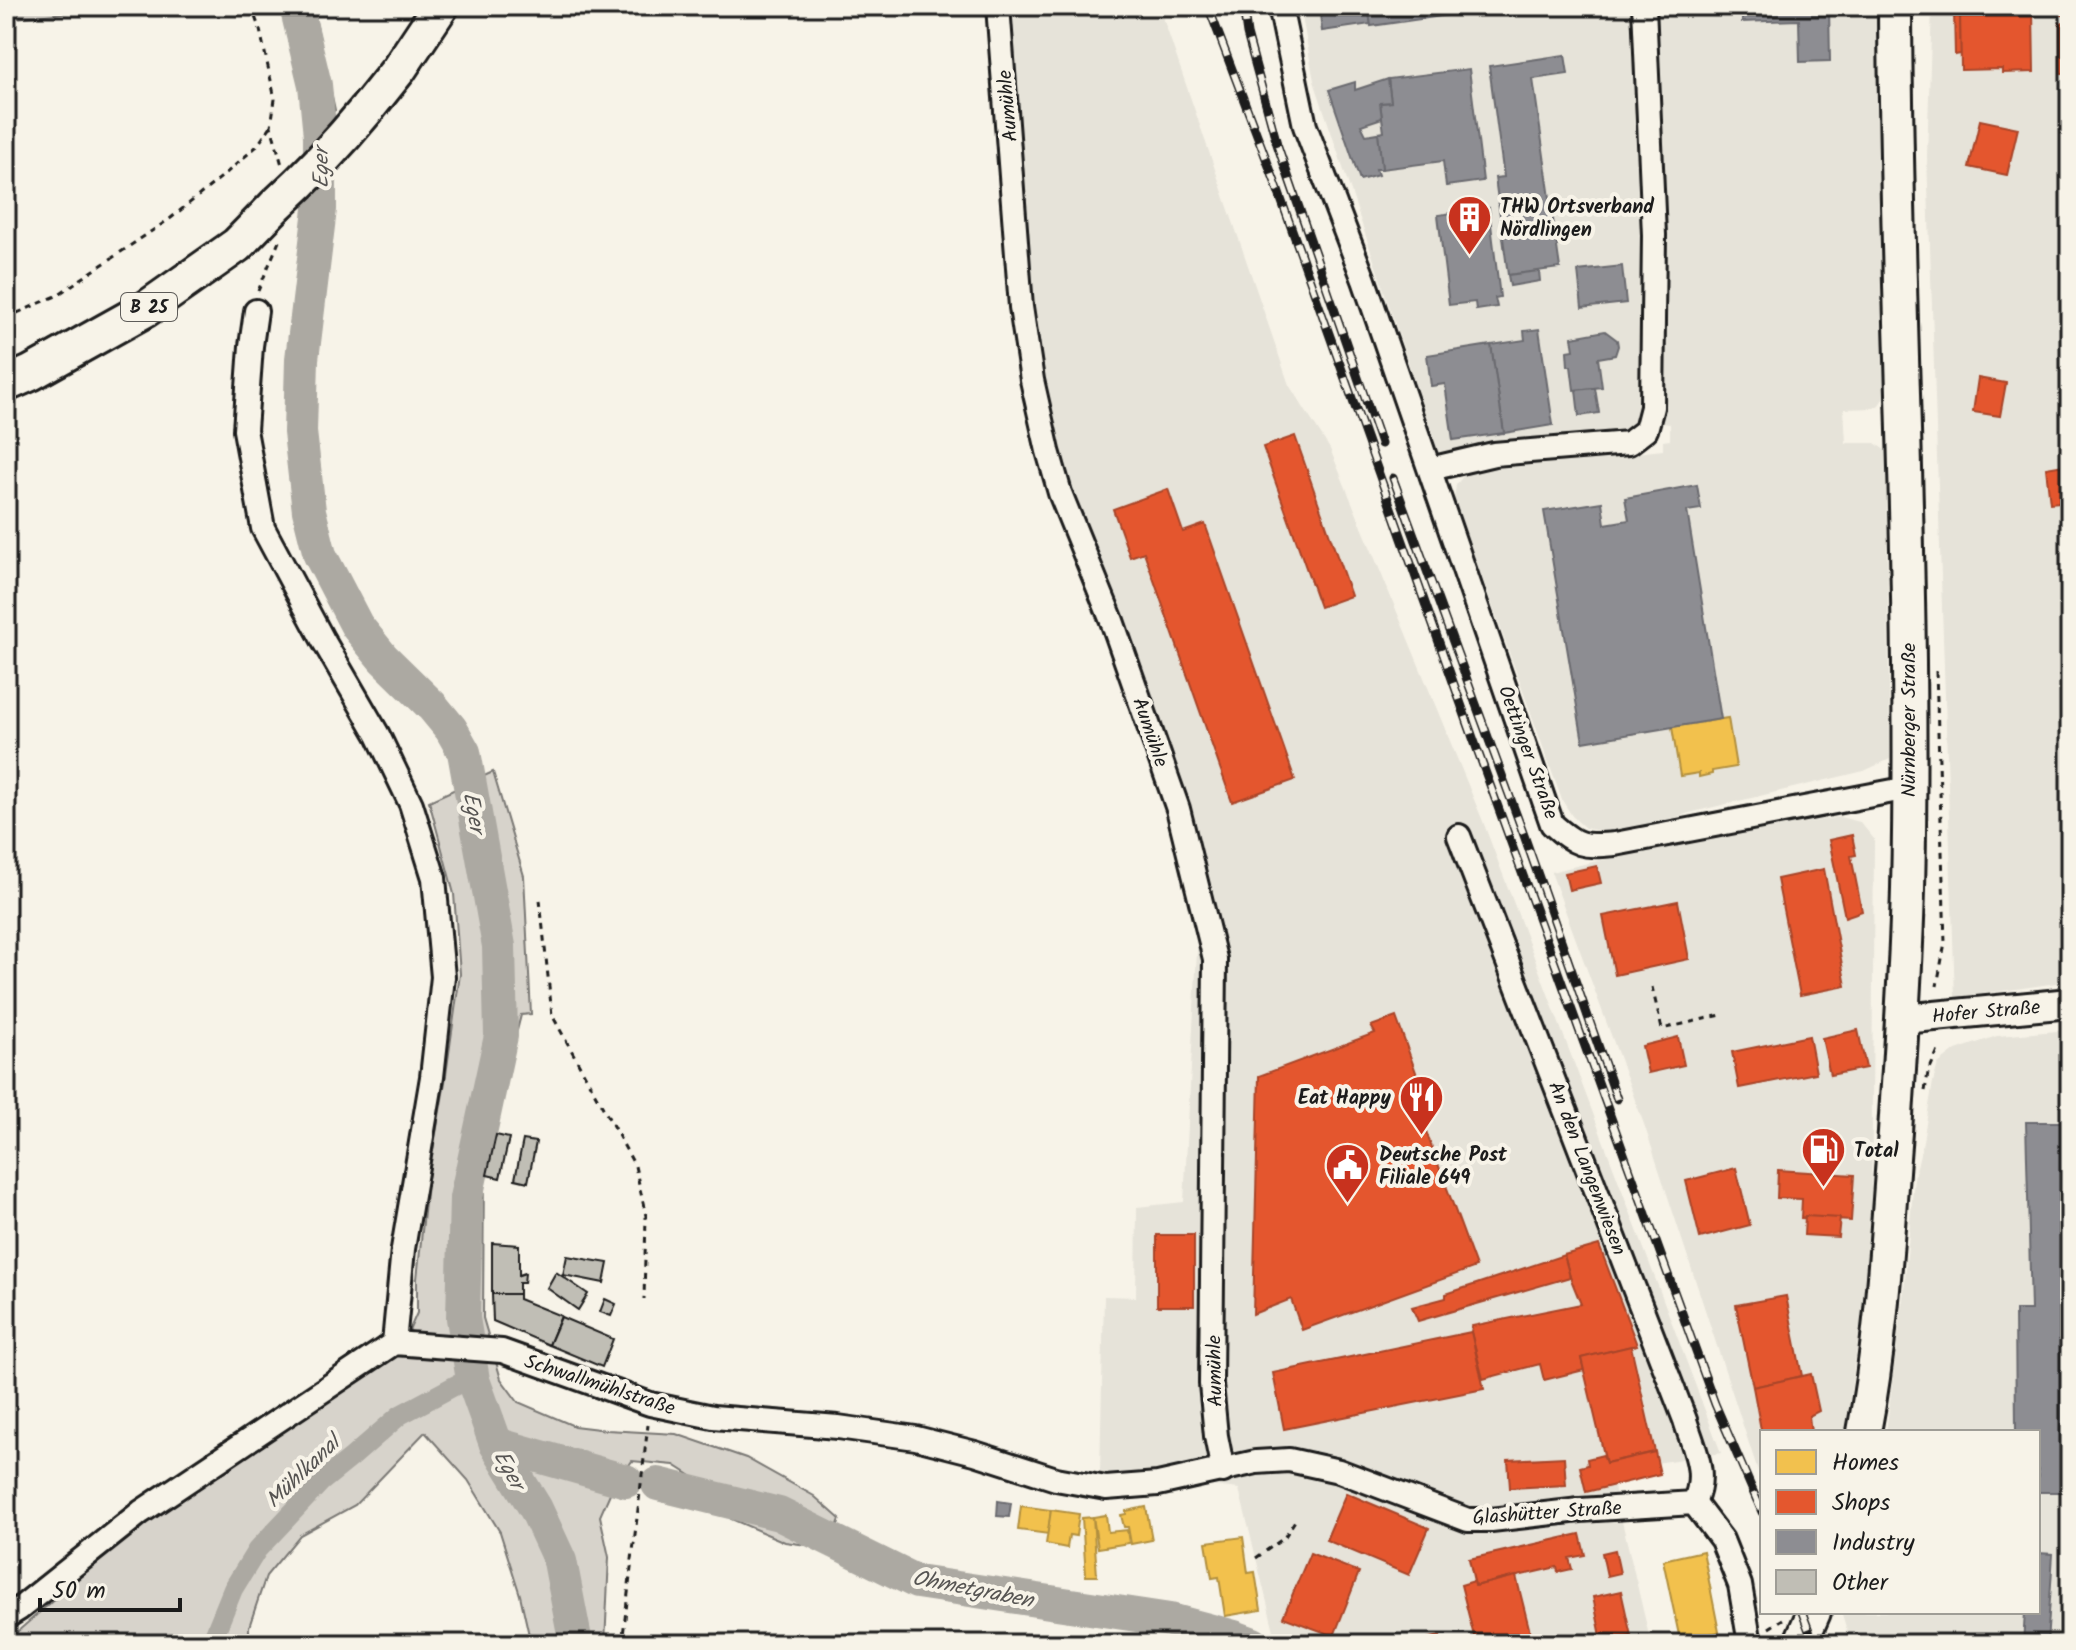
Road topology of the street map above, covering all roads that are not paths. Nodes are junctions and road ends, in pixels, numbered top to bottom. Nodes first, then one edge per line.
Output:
1 (441, 6) edge
2 (998, 6) edge
3 (1280, 6) edge
4 (1644, 6) edge
5 (1895, 6) edge
6 (256, 311) dead end
7 (6, 384) edge
8 (1430, 469) junction
9 (1909, 788) junction
10 (1459, 836) dead end
11 (2070, 1003) edge
12 (1903, 1019) junction
13 (394, 1343) junction
14 (1864, 1430) edge
15 (1256, 1462) joint
16 (1223, 1471) junction
17 (1694, 1503) junction
18 (12, 1613) edge
19 (1755, 1640) edge

1 - 7 main road, B 25, bridge
2 - 16 street, Aumühle
3 - 8 street, Oettinger Straße
4 - 8 street
5 - 9 main road, Nürnberger Straße
6 - 13 street
8 - 9 street, Oettinger Straße
9 - 12 main road, Nürnberger Straße
10 - 17 street, An den Langenwiesen
11 - 12 street, Hofer Straße
12 - 14 main road, Nürnberger Straße
13 - 16 street, Schwallmühlstraße
13 - 18 street
15 - 16 street, Schwallmühlstraße
15 - 17 street, Glashütter Straße
17 - 19 street

